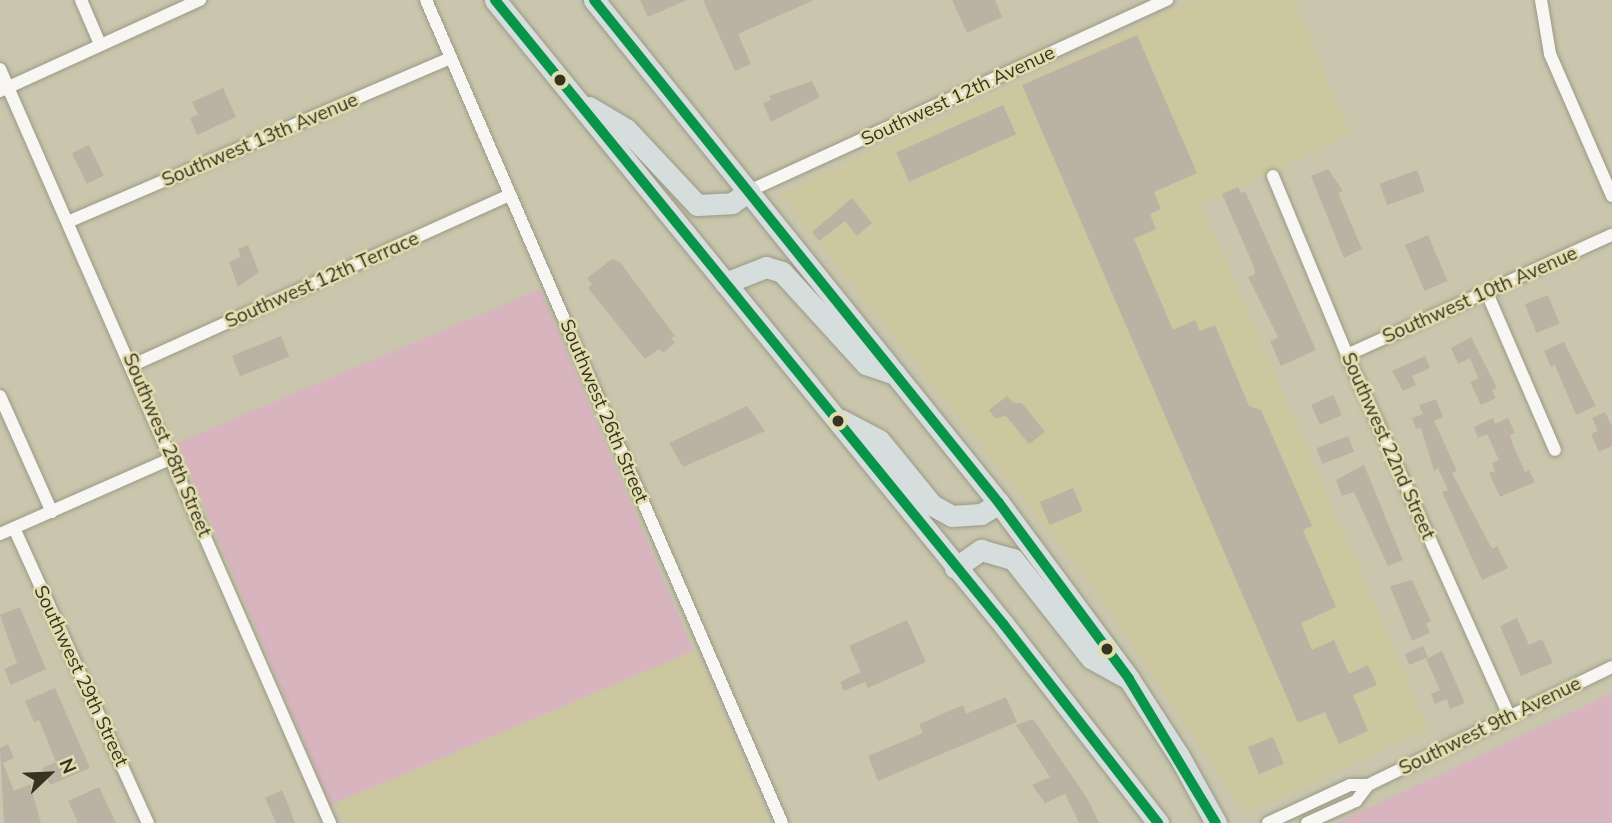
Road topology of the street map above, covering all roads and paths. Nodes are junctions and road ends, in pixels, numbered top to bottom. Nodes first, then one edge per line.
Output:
1 (81, 0) edge
2 (200, 0) edge
3 (426, 0) edge
4 (495, 0) edge
5 (594, 0) edge
6 (1167, 0) edge
7 (1541, 0) edge
8 (100, 44) junction
9 (451, 58) junction
10 (0, 69) edge
11 (4, 89) edge
12 (576, 99) junction
13 (1273, 176) dead end
14 (749, 191) junction
15 (510, 195) junction
16 (1612, 196) edge
17 (70, 221) junction
18 (1612, 235) edge
19 (725, 283) junction
20 (1487, 293) junction
21 (1347, 355) junction
22 (133, 365) junction
23 (895, 374) junction
24 (0, 396) edge
25 (833, 416) junction
26 (1555, 450) dead end
27 (172, 458) junction
28 (999, 503) junction
29 (52, 512) junction
30 (14, 528) junction
31 (0, 534) edge
32 (955, 568) junction
33 (1612, 667) edge
34 (1129, 679) junction
35 (1509, 715) junction
36 (1368, 785) junction
37 (148, 823) edge
38 (330, 823) edge
39 (782, 823) edge
40 (1158, 823) edge
41 (1216, 823) edge
42 (1268, 823) edge
43 (1307, 823) edge

1 - 8 street
2 - 8 street
3 - 9 street, Southwest 26th Street
4 - 12 main road
5 - 14 main road
6 - 14 street, Southwest 12th Avenue
7 - 16 street
8 - 11 street
9 - 15 street, Southwest 26th Street
9 - 17 street, Southwest 13th Avenue
10 - 11 street, Southwest 28th Street
11 - 17 street, Southwest 28th Street
12 - 14 main road
12 - 19 main road
13 - 21 street, Southwest 22nd Street
14 - 23 main road
15 - 22 street, Southwest 12th Terrace
15 - 39 street, Southwest 26th Street
17 - 22 street, Southwest 28th Street
18 - 20 street, Southwest 10th Avenue
19 - 23 main road
19 - 25 main road
20 - 21 street, Southwest 10th Avenue
20 - 26 street
21 - 35 street, Southwest 22nd Street
22 - 27 street, Southwest 28th Street
23 - 28 main road
24 - 29 street
25 - 28 main road
25 - 32 main road
27 - 29 street
27 - 38 street, Southwest 28th Street
28 - 34 main road
29 - 30 street
30 - 31 street
30 - 37 street, Southwest 29th Street
32 - 34 main road
32 - 40 main road
33 - 35 street, Southwest 9th Avenue
34 - 41 main road
35 - 36 street, Southwest 9th Avenue
36 - 42 street, Southwest 9th Avenue
36 - 43 street, Southwest 9th Avenue

